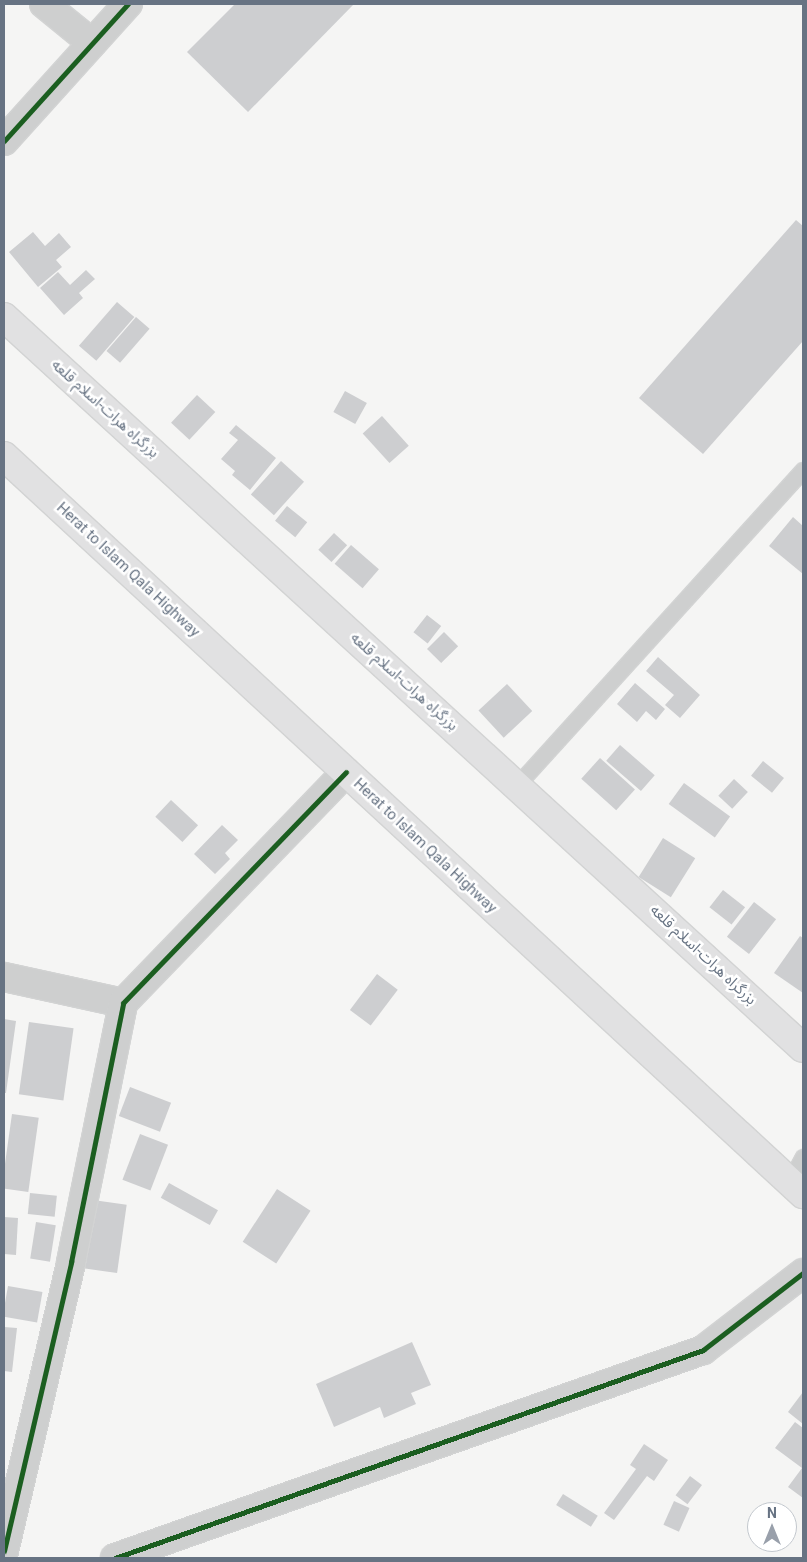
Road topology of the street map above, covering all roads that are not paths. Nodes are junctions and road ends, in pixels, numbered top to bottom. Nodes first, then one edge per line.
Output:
1 (44, 4) edge
2 (128, 4) edge
3 (92, 42) junction
4 (4, 141) edge
5 (4, 318) edge
6 (4, 456) edge
7 (803, 470) edge
8 (346, 772) junction
9 (517, 785) junction
10 (4, 977) edge
11 (123, 1003) junction
12 (803, 1048) edge
13 (803, 1157) edge
14 (796, 1187) edge
15 (803, 1273) edge
16 (4, 1552) edge
17 (115, 1558) edge

1 - 3 street
2 - 3 street
3 - 4 street
5 - 9 highway, بزرگراه هرات-اسلام قلعه
6 - 8 highway, Herat to Islam Qala Highway
7 - 9 lane
8 - 11 street
8 - 14 highway, Herat to Islam Qala Highway
9 - 12 highway, بزرگراه هرات-اسلام قلعه
10 - 11 street
11 - 16 street
13 - 14 lane
15 - 17 street

